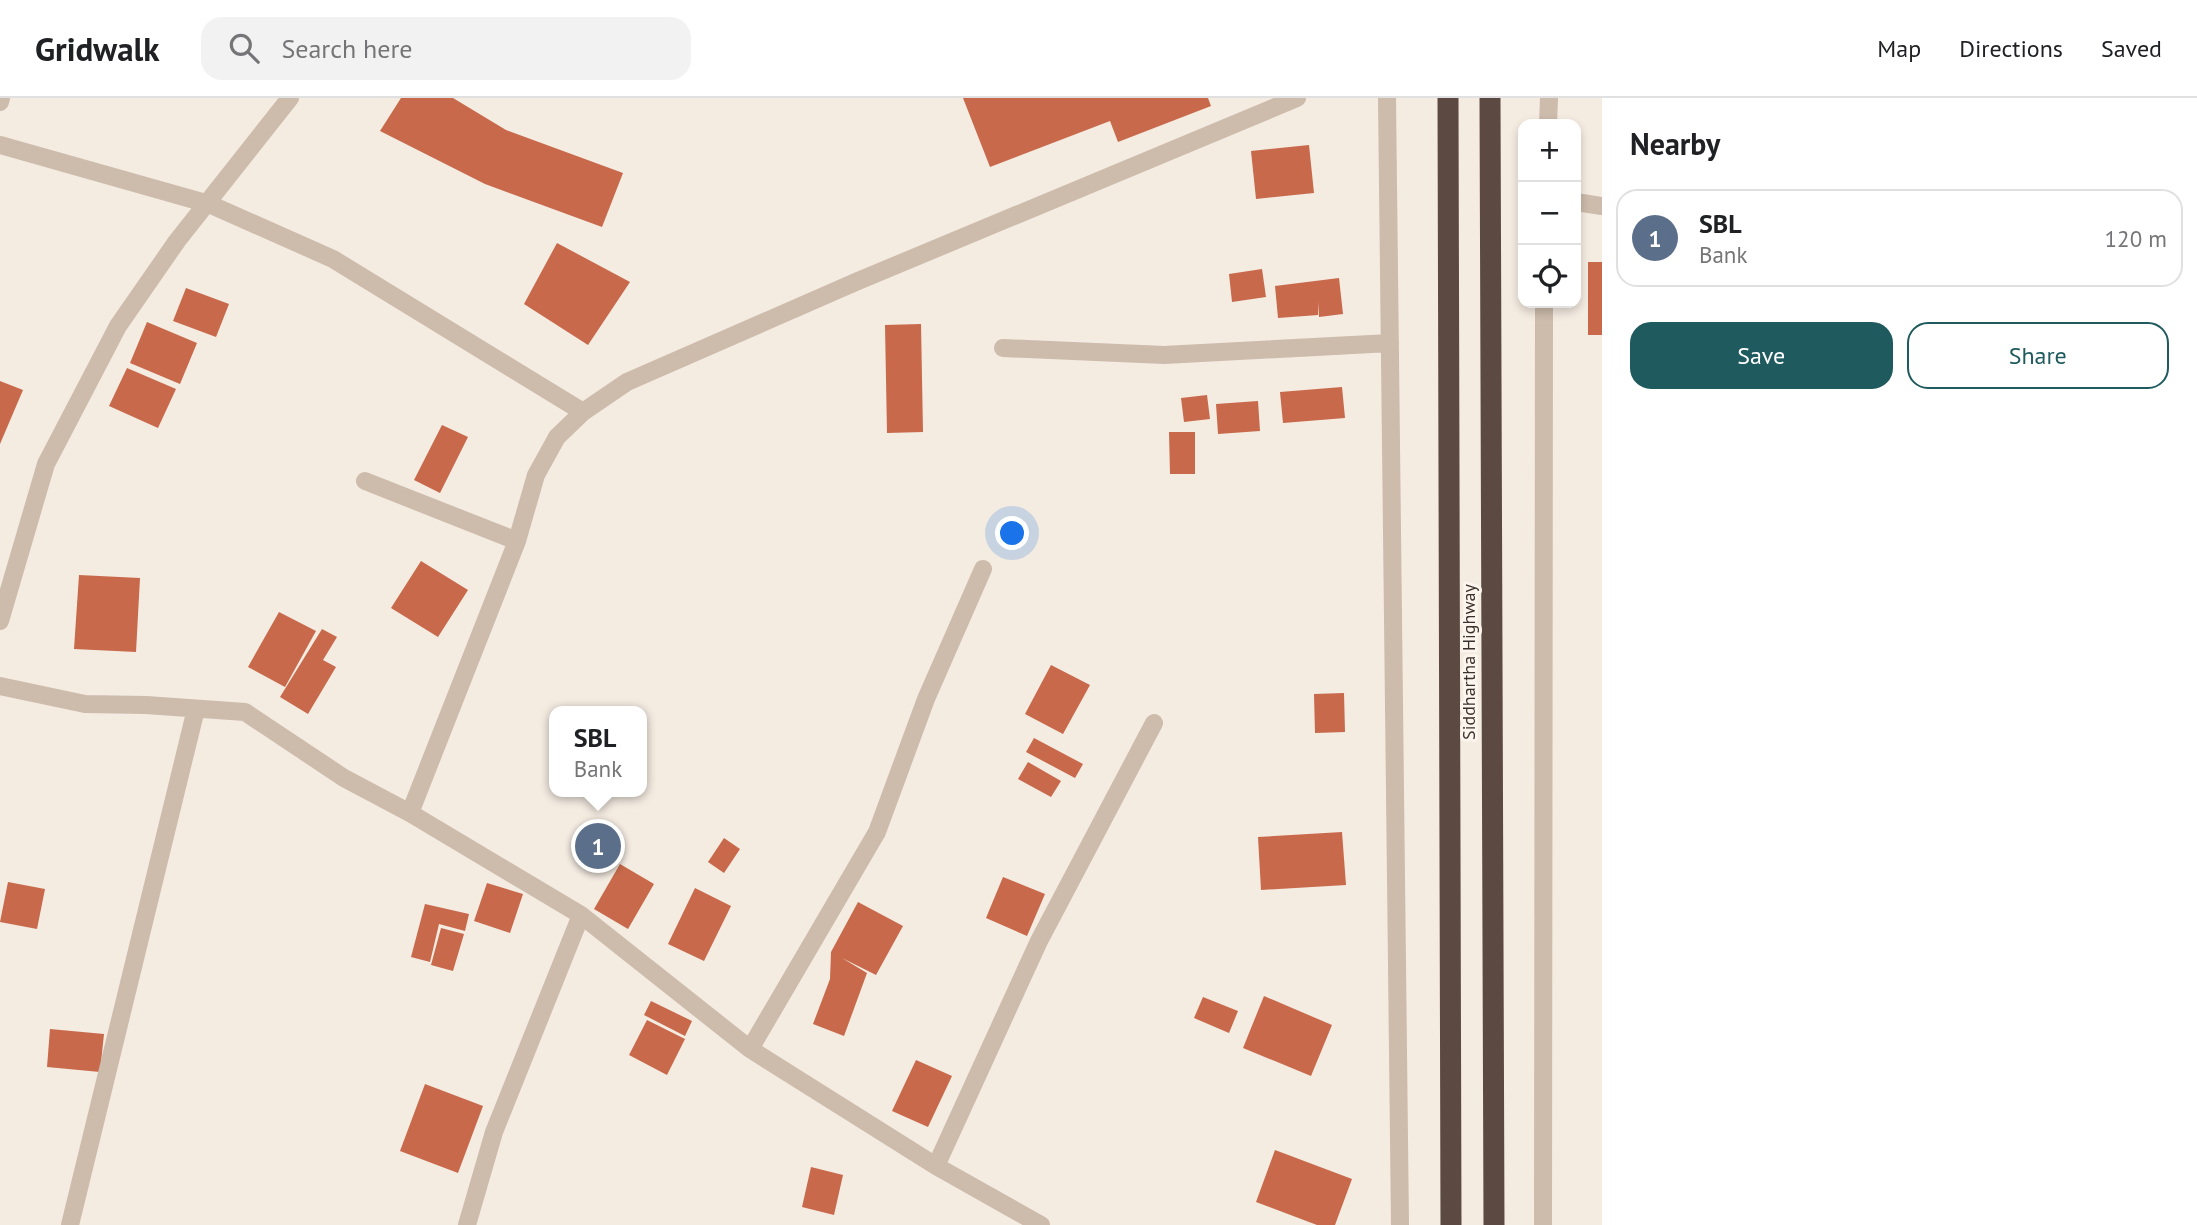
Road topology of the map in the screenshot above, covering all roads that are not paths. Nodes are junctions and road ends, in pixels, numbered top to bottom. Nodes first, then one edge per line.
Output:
1 (290, 98) edge
2 (1297, 98) edge
3 (1387, 98) edge
4 (1448, 98) edge
5 (1490, 98) edge
6 (1549, 98) edge
7 (1548, 119) edge
8 (0, 145) edge
9 (1581, 203) edge
10 (209, 204) junction
11 (1602, 206) edge
12 (1544, 308) edge
13 (1390, 343) junction
14 (1003, 348) dead end
15 (583, 412) junction
16 (365, 481) dead end
17 (517, 541) junction
18 (983, 569) dead end
19 (0, 621) edge
20 (0, 686) edge
21 (196, 709) junction
22 (1154, 723) dead end
23 (410, 813) junction
24 (581, 915) junction
25 (750, 1049) junction
26 (936, 1166) junction
27 (70, 1225) edge
28 (467, 1225) edge
29 (1041, 1225) edge
30 (1399, 1225) edge
31 (1451, 1225) edge
32 (1494, 1225) edge
33 (1543, 1225) edge

1 - 10 street
2 - 15 street
3 - 13 street
4 - 31 highway, Siddhartha Highway
5 - 32 highway, Siddhartha Highway
6 - 7 street
8 - 10 street
9 - 11 street
10 - 15 street
10 - 19 street
12 - 33 street
13 - 14 street
13 - 30 street
15 - 17 street
16 - 17 street
17 - 23 street
18 - 25 street
20 - 21 street
21 - 23 street
21 - 27 street
22 - 26 street
23 - 24 street
24 - 25 street
24 - 28 street
25 - 26 street
26 - 29 street

